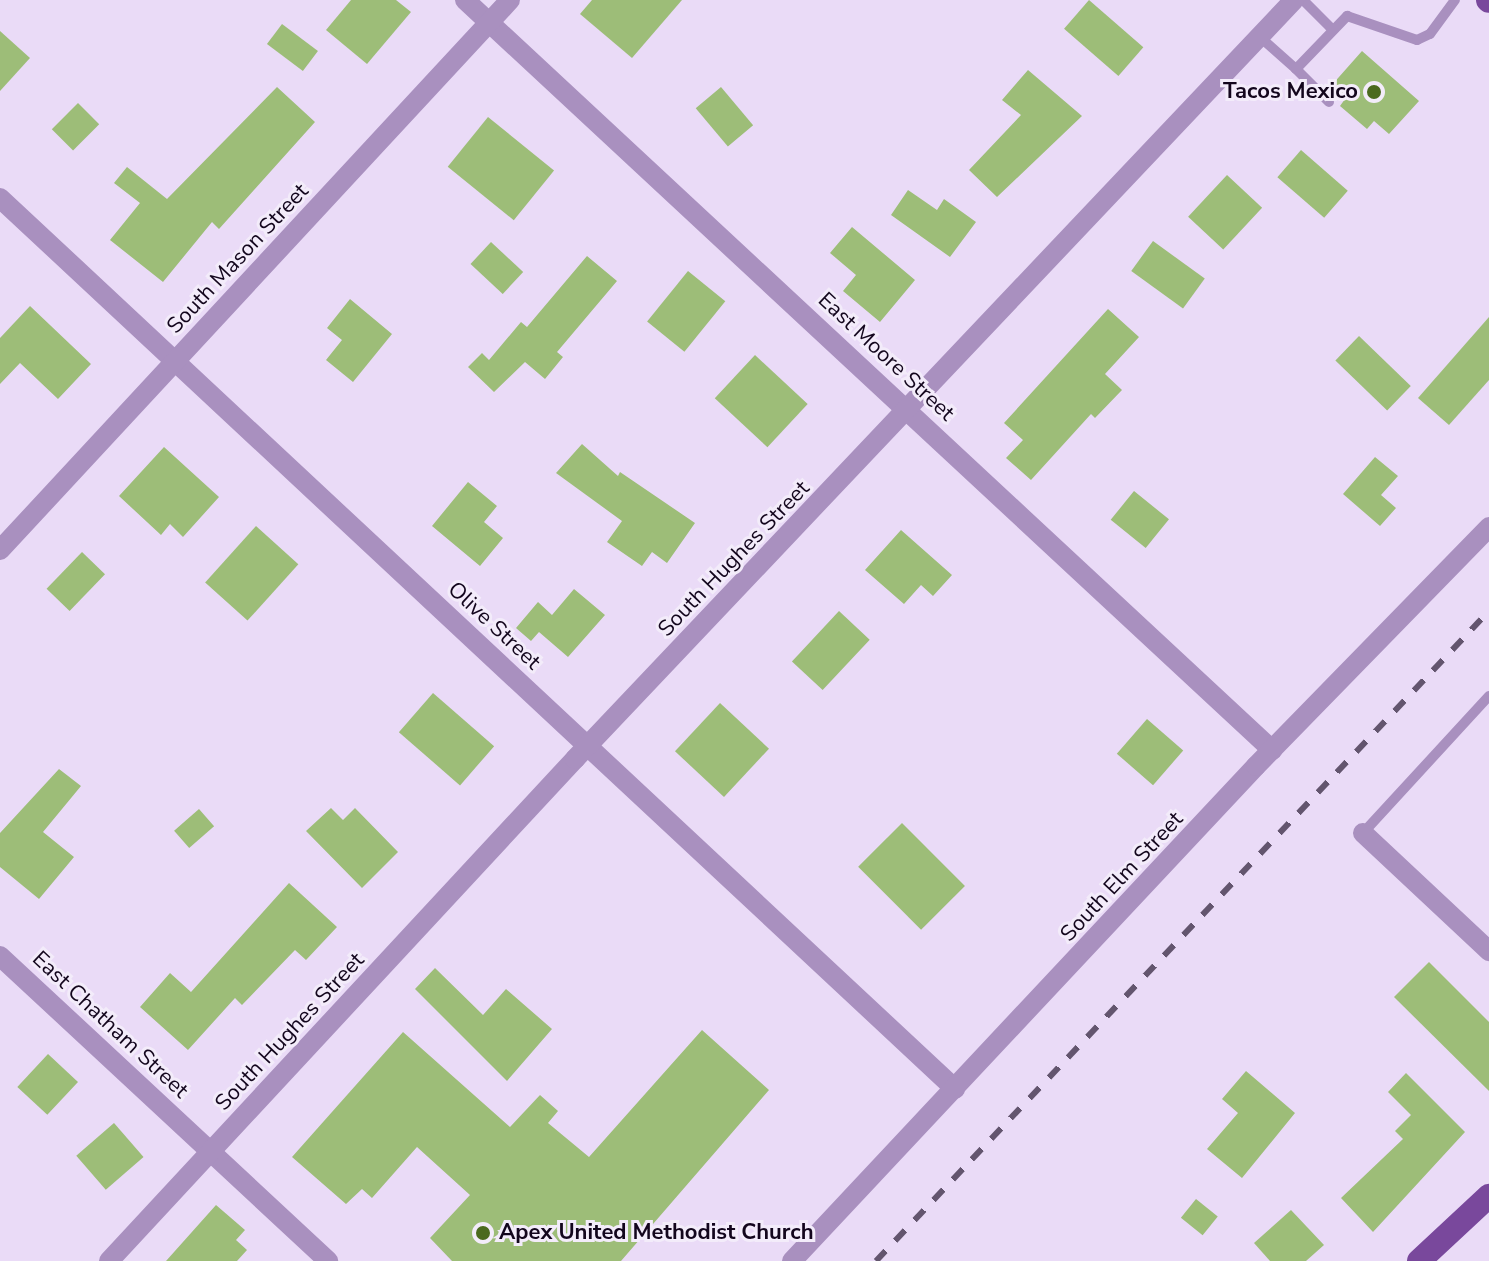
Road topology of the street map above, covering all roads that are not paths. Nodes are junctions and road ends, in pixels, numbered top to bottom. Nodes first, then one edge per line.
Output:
1 (465, 0) edge
2 (510, 0) edge
3 (1294, 0) edge
4 (1303, 0) edge
5 (1455, 0) edge
6 (489, 23) junction
7 (1333, 30) junction
8 (1260, 37) junction
9 (1296, 69) junction
10 (1329, 102) dead end
11 (0, 198) edge
12 (176, 363) junction
13 (908, 411) junction
14 (1489, 527) edge
15 (0, 550) edge
16 (1489, 696) edge
17 (588, 747) junction
18 (1272, 750) junction
19 (1363, 833) joint
20 (1489, 951) edge
21 (0, 956) edge
22 (955, 1089) junction
23 (212, 1153) junction
24 (1489, 1196) edge
25 (109, 1261) edge
26 (328, 1261) edge
27 (792, 1261) edge
28 (1419, 1261) edge

1 - 6 street, East Moore Street
2 - 6 street, South Mason Street
3 - 8 street, South Hughes Street
4 - 7 lane
5 - 7 lane
6 - 12 street, South Mason Street
6 - 13 street, East Moore Street
7 - 9 lane
8 - 9 lane
8 - 13 street, South Hughes Street
9 - 10 lane
11 - 12 street, Olive Street
12 - 15 street, South Mason Street
12 - 17 street, Olive Street
13 - 17 street, South Hughes Street
13 - 18 street, East Moore Street
14 - 18 street, South Elm Street
16 - 19 lane
17 - 22 street, Olive Street
17 - 23 street, South Hughes Street
18 - 22 street, South Elm Street
19 - 20 street
21 - 23 street, East Chatham Street
22 - 27 street, South Elm Street
23 - 25 street, South Hughes Street
23 - 26 street, East Chatham Street
24 - 28 main road

